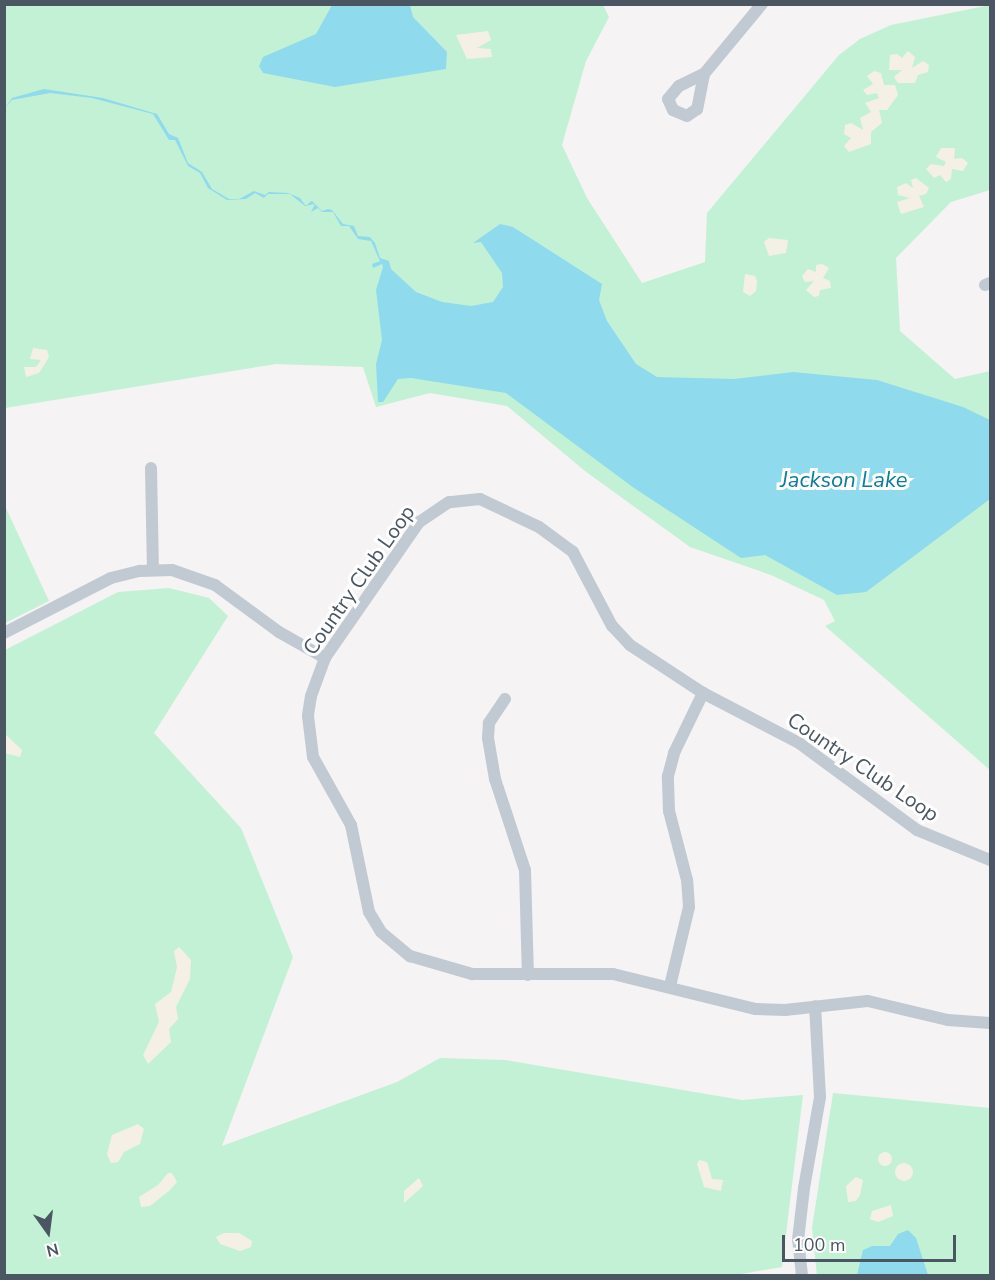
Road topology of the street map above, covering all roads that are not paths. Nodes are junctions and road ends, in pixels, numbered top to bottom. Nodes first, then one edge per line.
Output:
1 (760, 5) edge
2 (704, 74) dead end
3 (151, 468) dead end
4 (153, 570) junction
5 (4, 633) edge
6 (325, 658) junction
7 (703, 693) junction
8 (505, 699) dead end
9 (990, 860) edge
10 (528, 975) junction
11 (670, 986) junction
12 (815, 1006) junction
13 (990, 1023) edge
14 (802, 1275) edge

1 - 2 street
3 - 4 street
4 - 5 street
4 - 6 street
6 - 7 street, Country Club Loop
6 - 10 street, Country Club Loop
7 - 9 street, Country Club Loop
7 - 11 street
8 - 10 street
10 - 11 street, Country Club Loop
11 - 12 street, Country Club Loop
12 - 13 street, Country Club Loop
12 - 14 street

